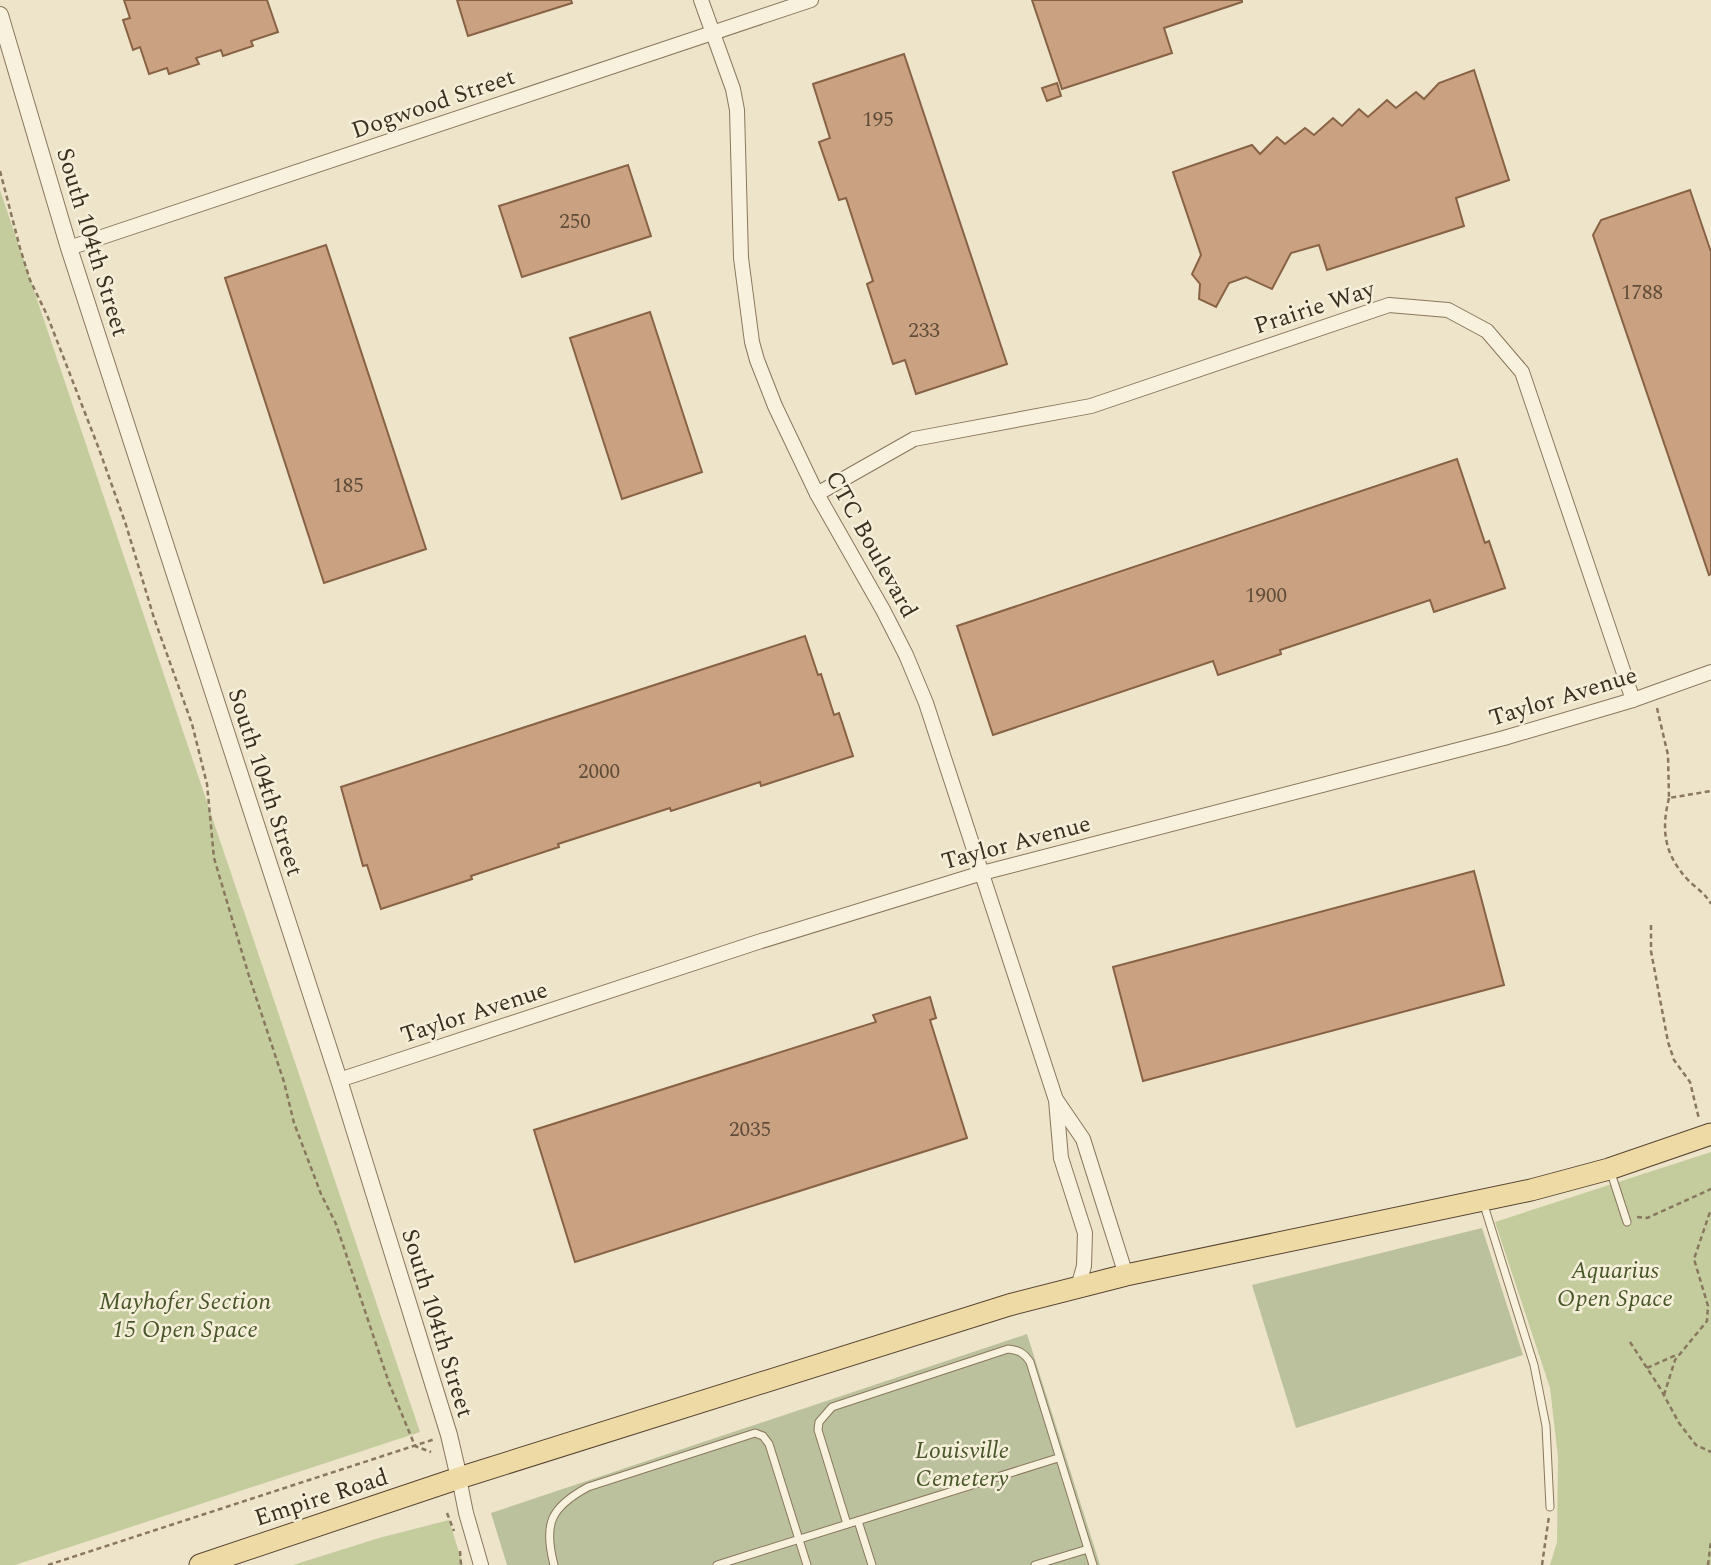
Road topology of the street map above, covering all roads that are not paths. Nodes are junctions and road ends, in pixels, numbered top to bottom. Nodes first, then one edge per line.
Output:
1 (701, 0) edge
2 (811, 0) edge
3 (0, 15) edge
4 (712, 33) junction
5 (69, 248) junction
6 (817, 494) junction
7 (1711, 672) edge
8 (1633, 700) junction
9 (982, 873) junction
10 (340, 1080) junction
11 (1056, 1100) junction
12 (1707, 1135) edge
13 (1609, 1168) junction
14 (1482, 1201) junction
15 (1625, 1218) road end
16 (1126, 1275) junction
17 (1078, 1287) junction
18 (1058, 1458) junction
19 (459, 1478) junction
20 (1550, 1507) road end
21 (858, 1521) junction
22 (847, 1524) junction
23 (799, 1539) junction
24 (1088, 1549) junction
25 (200, 1565) edge
26 (481, 1565) edge
27 (554, 1565) edge
28 (717, 1565) edge
29 (807, 1565) edge
30 (872, 1565) edge
31 (1035, 1565) edge
32 (1093, 1565) edge

1 - 4 street, CTC Boulevard
2 - 4 street, Dogwood Street
3 - 5 street, South 104th Street
4 - 5 street, Dogwood Street
4 - 6 street, CTC Boulevard
5 - 10 street, South 104th Street
6 - 8 street, Prairie Way
6 - 9 street, CTC Boulevard
7 - 8 street, Taylor Avenue
8 - 9 street, Taylor Avenue
9 - 10 street, Taylor Avenue
9 - 11 street, CTC Boulevard
10 - 19 street, South 104th Street
11 - 16 street, CTC Boulevard
11 - 17 street, CTC Boulevard
12 - 13 main road, Empire Road
13 - 14 main road, Empire Road
13 - 15 lane
14 - 16 main road, Empire Road
14 - 20 lane
16 - 17 main road, Empire Road
17 - 19 main road, Empire Road
18 - 21 lane
18 - 22 lane
18 - 24 lane
19 - 25 main road, Empire Road
19 - 26 street, South 104th Street
21 - 22 lane
21 - 30 lane
22 - 23 lane
23 - 27 lane
23 - 28 lane
23 - 29 lane
24 - 31 lane
24 - 32 lane

